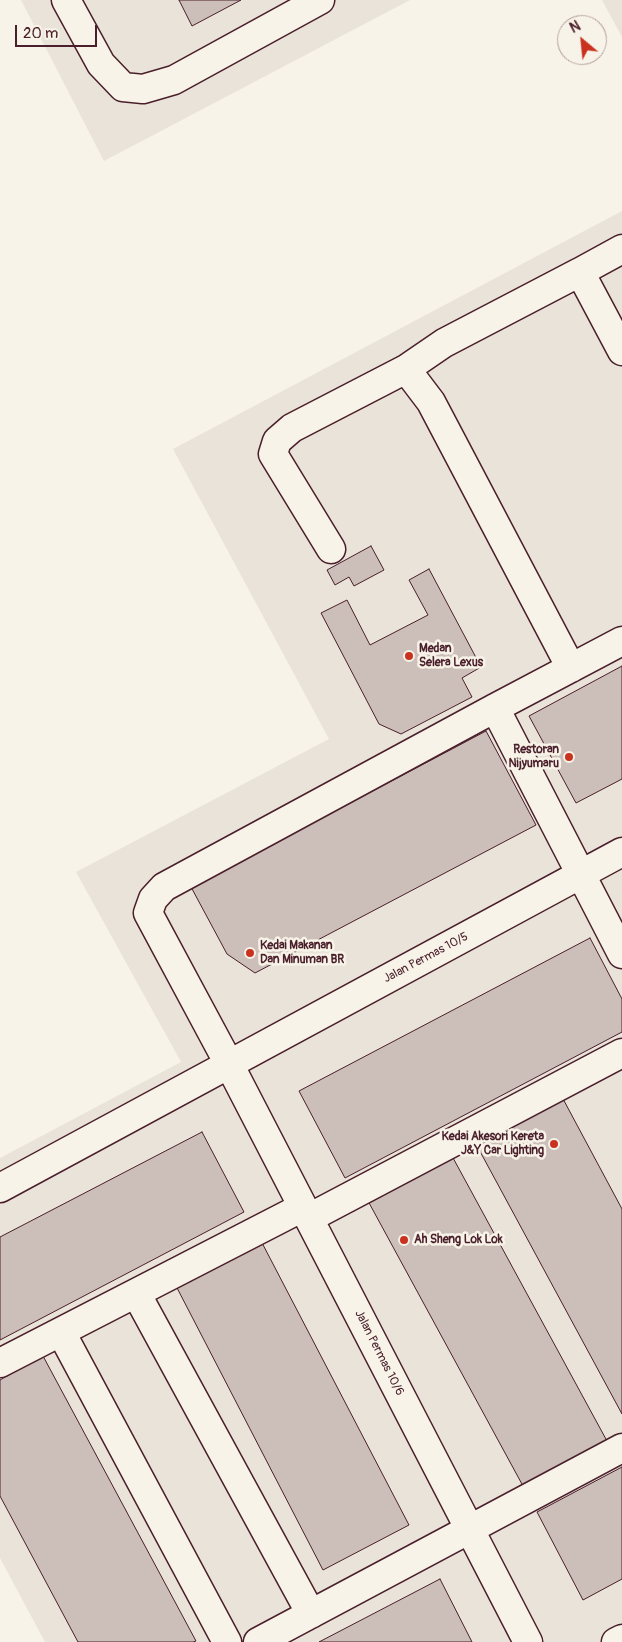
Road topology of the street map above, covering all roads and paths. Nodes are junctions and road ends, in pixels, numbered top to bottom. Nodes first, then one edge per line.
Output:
1 (66, 0) edge
2 (320, 0) edge
3 (622, 249) edge
4 (580, 272) junction
5 (622, 351) edge
6 (406, 369) junction
7 (331, 549) dead end
8 (622, 641) edge
9 (571, 668) junction
10 (495, 708) junction
11 (622, 852) edge
12 (581, 874) junction
13 (622, 954) edge
14 (620, 1058) edge
15 (229, 1064) junction
16 (0, 1188) edge
17 (306, 1212) junction
18 (136, 1292) junction
19 (61, 1332) junction
20 (0, 1363) edge
21 (622, 1448) edge
22 (470, 1529) junction
23 (311, 1614) junction
24 (622, 1639) edge
25 (227, 1642) edge
26 (258, 1642) edge
27 (528, 1642) edge
28 (616, 1642) edge

1 - 2 street
3 - 4 street
4 - 5 street
4 - 6 street
6 - 7 street
6 - 9 street
8 - 9 street, Jalan Permas 10/6
9 - 10 street, Jalan Permas 10/6
10 - 12 street
10 - 15 street, Jalan Permas 10/6
11 - 12 street, Jalan Permas 10/5
12 - 13 street
12 - 15 street, Jalan Permas 10/5
14 - 17 street
15 - 16 street, Jalan Permas 10/5
15 - 17 street, Jalan Permas 10/6
17 - 18 street
17 - 22 street, Jalan Permas 10/6
18 - 19 street
18 - 23 street
19 - 20 street
19 - 25 street
21 - 22 street
22 - 23 street
22 - 27 street, Jalan Permas 10/6
23 - 26 street
24 - 28 street

